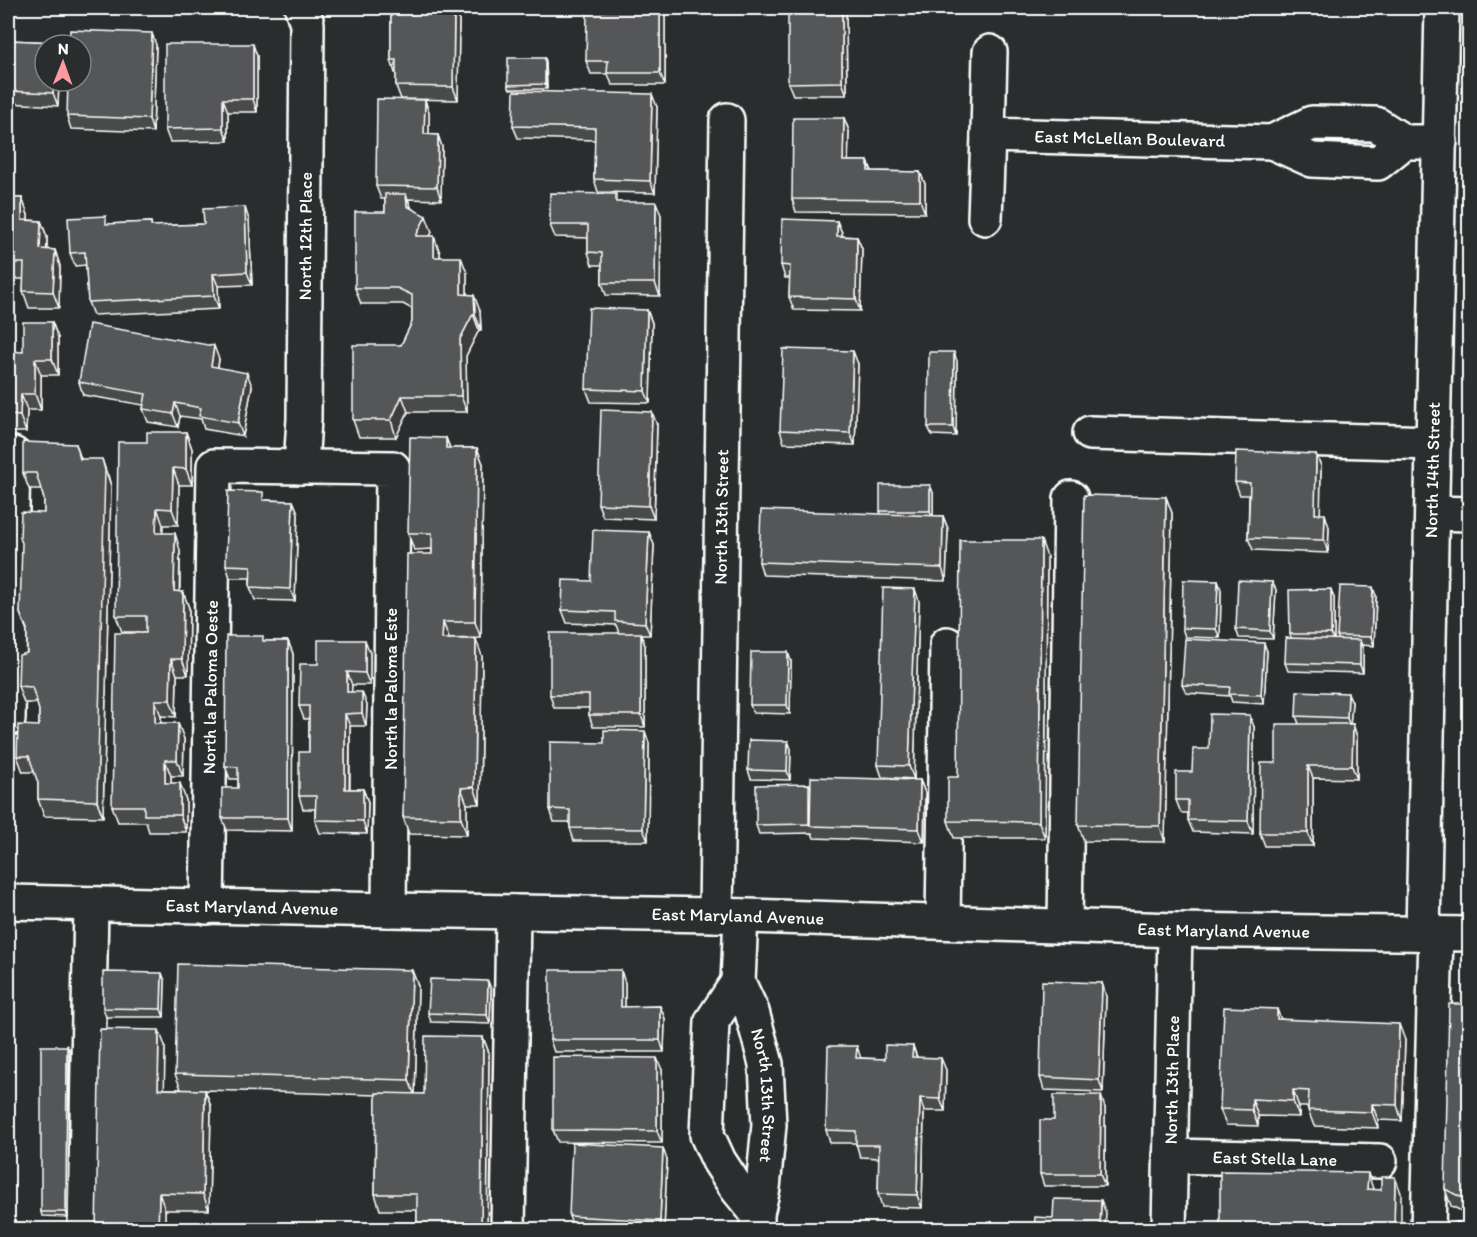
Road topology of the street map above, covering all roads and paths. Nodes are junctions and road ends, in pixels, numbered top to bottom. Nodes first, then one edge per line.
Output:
1 (302, 8) edge
2 (1442, 8) edge
3 (990, 52) dead end
4 (727, 120) dead end
5 (1340, 124) junction
6 (988, 135) junction
7 (1272, 142) junction
8 (1404, 142) junction
9 (1440, 142) junction
10 (1339, 161) junction
11 (986, 218) dead end
12 (1090, 433) dead end
13 (1434, 443) junction
14 (10, 454) edge
15 (301, 467) junction
16 (1071, 498) dead end
17 (1432, 513) junction
18 (1470, 514) edge
19 (947, 644) dead end
20 (8, 718) edge
21 (8, 902) edge
22 (91, 904) junction
23 (207, 907) junction
24 (389, 910) junction
25 (513, 912) junction
26 (729, 915) junction
27 (943, 922) junction
28 (1065, 926) junction
29 (1175, 930) junction
30 (1430, 934) junction
31 (1470, 934) edge
32 (738, 982) junction
33 (1170, 1156) junction
34 (1380, 1161) dead end
35 (757, 1221) edge
36 (85, 1230) edge
37 (508, 1230) edge
38 (1169, 1230) edge
39 (1428, 1230) edge

1 - 15 street, North 12th Place
2 - 9 street, North 14th Street
3 - 6 street
4 - 26 street, North 13th Street
5 - 7 street, East McLellan Boulevard
5 - 8 street, East McLellan Boulevard
5 - 10 street
6 - 7 street, East McLellan Boulevard
6 - 11 street
7 - 10 street, East McLellan Boulevard
8 - 9 street
8 - 10 street, East McLellan Boulevard
9 - 13 street, North 14th Street
12 - 13 street
13 - 17 street, North 14th Street
14 - 20 street
15 - 23 street, North la Paloma Oeste
15 - 24 street, North la Paloma Este
16 - 28 street
17 - 18 street
17 - 30 street, North 14th Street
19 - 27 street
21 - 22 street, East Maryland Avenue
22 - 23 street, East Maryland Avenue
22 - 36 street
23 - 24 street, East Maryland Avenue
24 - 25 street, East Maryland Avenue
25 - 26 street, East Maryland Avenue
25 - 37 street
26 - 27 street, East Maryland Avenue
26 - 32 street, North 13th Street
27 - 28 street, East Maryland Avenue
28 - 29 street, East Maryland Avenue
29 - 30 street, East Maryland Avenue
29 - 33 street, North 13th Place
30 - 31 street, East Maryland Avenue
30 - 39 street, North 14th Street
32 - 35 street, North 13th Street
32 - 35 street, North 13th Street
33 - 34 street, East Stella Lane
33 - 38 street, North 13th Place

